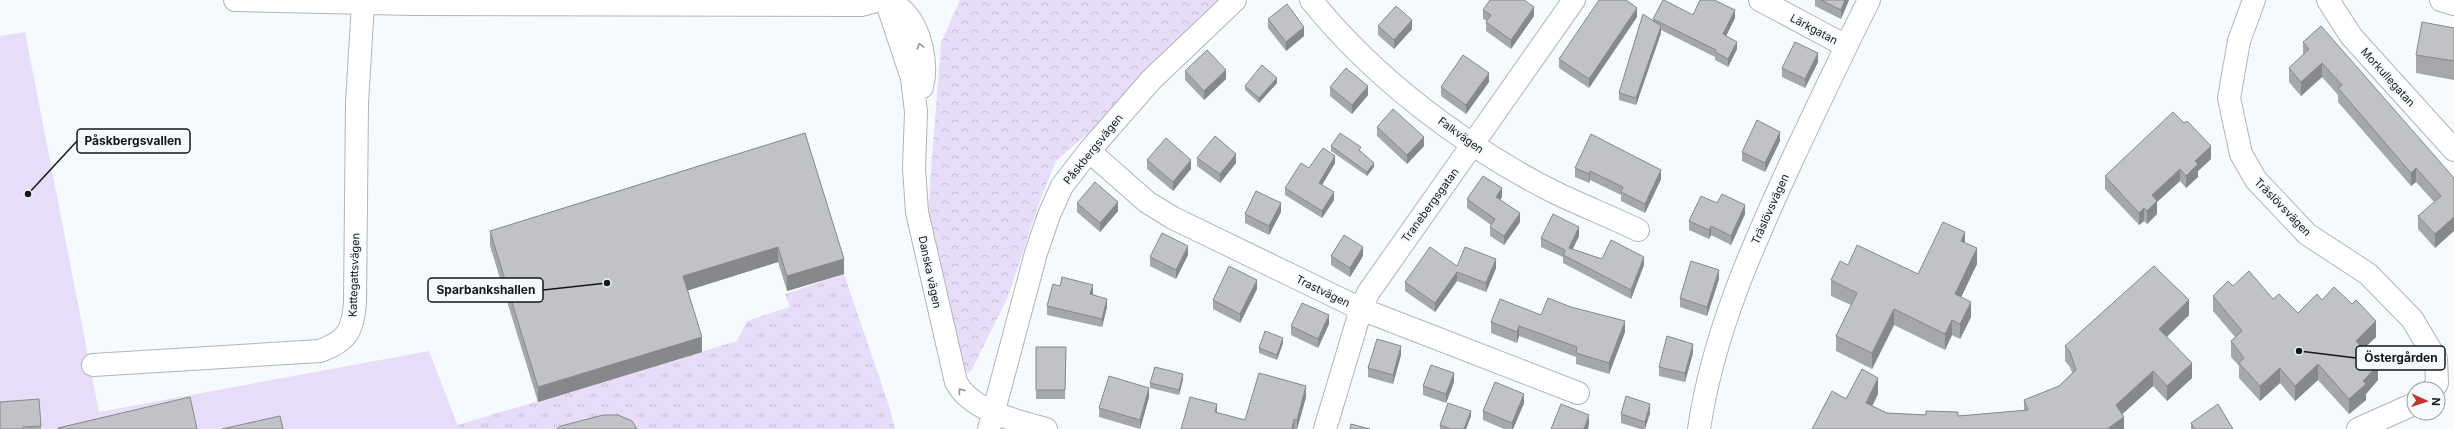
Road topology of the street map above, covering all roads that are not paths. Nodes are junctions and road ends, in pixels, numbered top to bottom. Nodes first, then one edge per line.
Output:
1 (235, 0) edge
2 (880, 0) edge
3 (887, 0) edge
4 (1235, 0) edge
5 (1311, 0) edge
6 (1574, 0) edge
7 (1760, 0) edge
8 (1869, 0) edge
9 (2254, 0) edge
10 (2328, 0) edge
11 (2441, 0) edge
12 (363, 3) junction
13 (2454, 4) edge
14 (1846, 46) junction
15 (1474, 145) junction
16 (2454, 150) edge
17 (1089, 151) junction
18 (1638, 230) dead end
19 (1361, 309) junction
20 (93, 365) dead end
21 (2437, 381) edge
22 (1578, 393) dead end
23 (2406, 408) edge
24 (991, 420) edge
25 (1046, 429) edge
26 (1325, 429) edge
27 (1699, 429) edge
28 (2358, 429) edge

1 - 12 street
2 - 12 street
24 -> 3 street, Danska vägen
4 - 17 street, Påskbergsvägen
5 - 15 street, Falkvägen
6 - 15 street, Tranebergsgatan
7 - 14 street, Lärkgatan
8 - 14 street, Träslövsvägen
9 - 21 street, Träslövsvägen
10 - 16 street, Morkullegatan
11 - 13 street
12 - 20 street, Kattegattsvägen
14 - 27 street, Träslövsvägen
15 - 18 street, Falkvägen
15 - 19 street, Tranebergsgatan
17 - 19 street, Trastvägen
17 - 24 street, Påskbergsvägen
19 - 22 street, Trastvägen
19 - 26 street, Tranebergsgatan
23 - 28 street
24 - 25 street, Danska vägen

